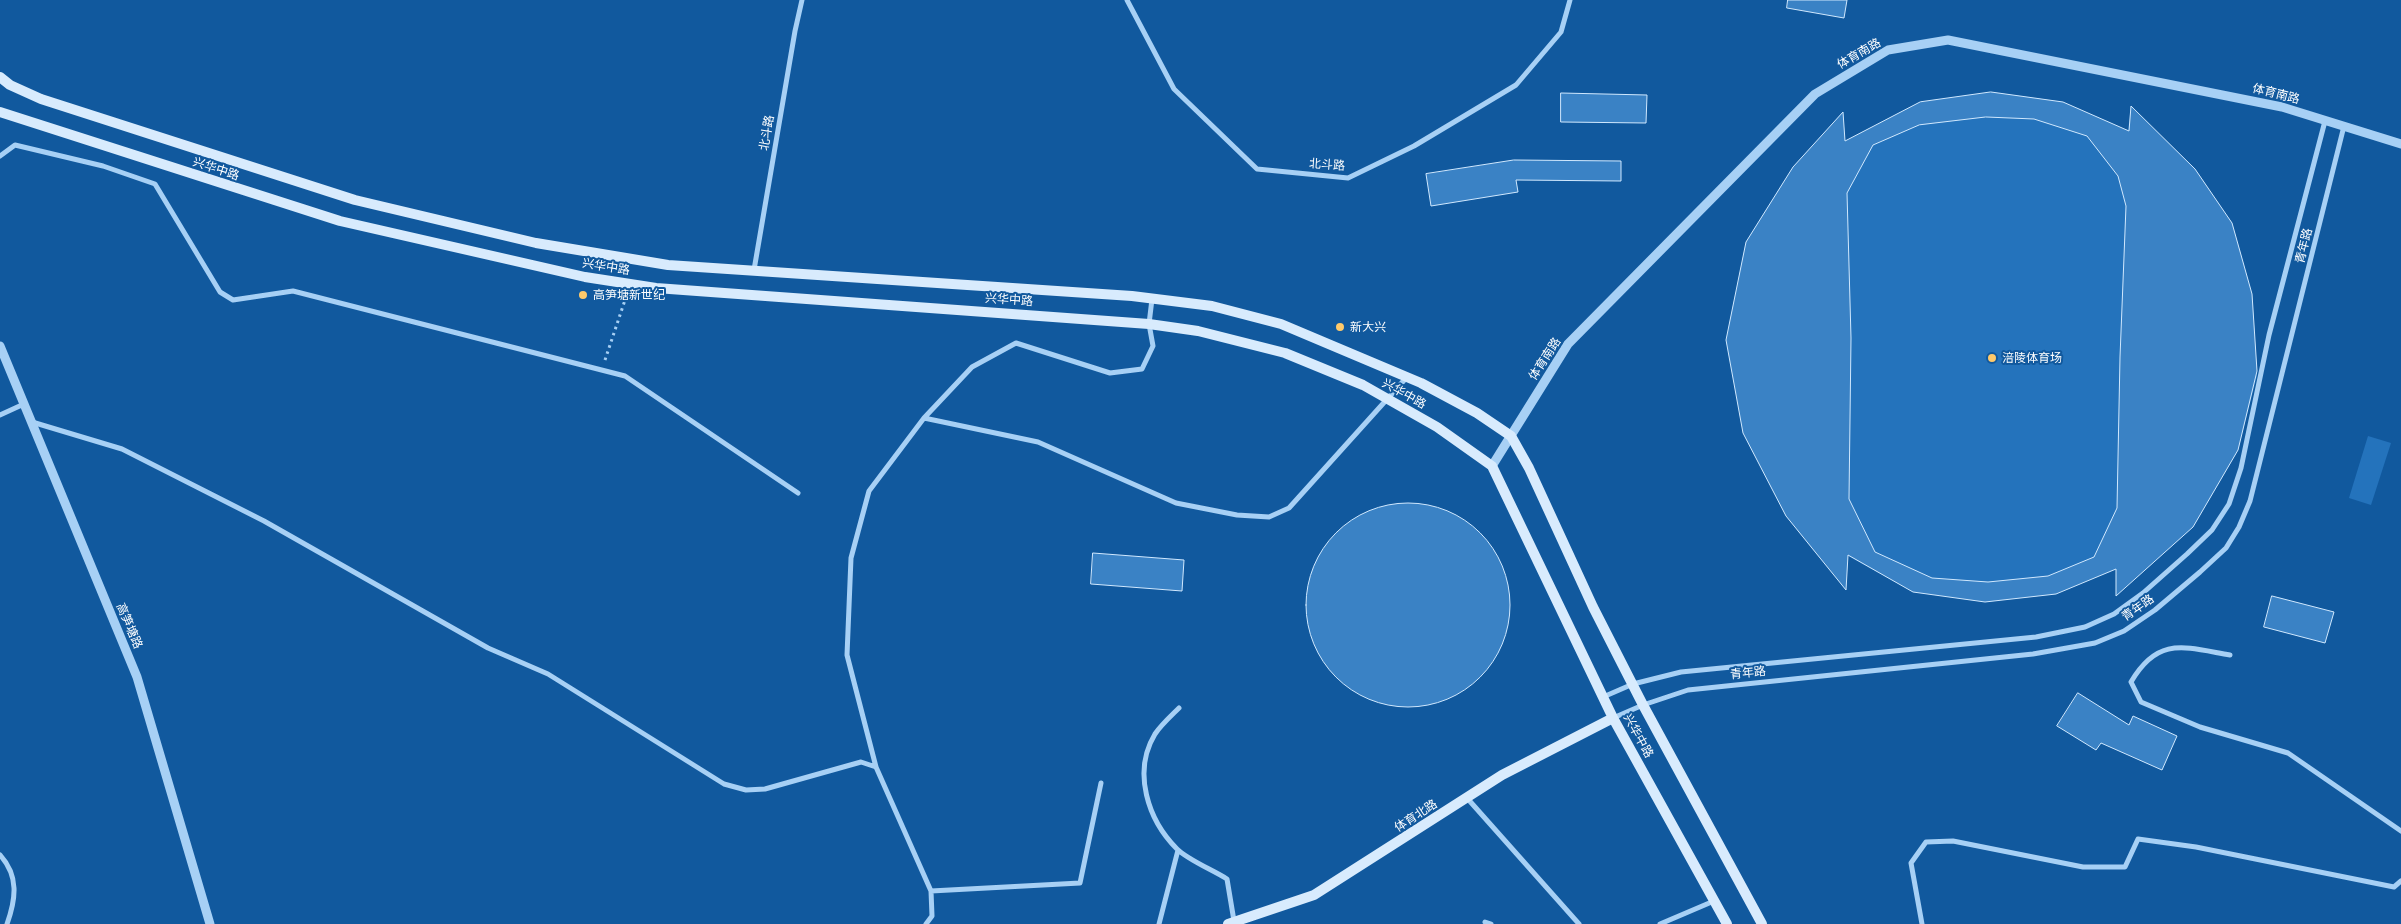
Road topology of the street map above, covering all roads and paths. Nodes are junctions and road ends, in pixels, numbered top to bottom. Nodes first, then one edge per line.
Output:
1 (802, 0) edge
2 (1126, 0) edge
3 (1570, 0) edge
4 (0, 78) edge
5 (0, 112) edge
6 (2325, 121) junction
7 (2344, 126) junction
8 (2401, 144) edge
9 (0, 156) edge
10 (754, 270) junction
11 (631, 283) junction
12 (1152, 298) junction
13 (1149, 324) junction
14 (0, 346) edge
15 (601, 370) junction
16 (1407, 376) junction
17 (1388, 400) junction
18 (24, 404) junction
19 (0, 414) edge
20 (924, 418) junction
21 (31, 422) junction
22 (1511, 436) junction
23 (1492, 466) junction
24 (798, 493) dead end
25 (2230, 655) dead end
26 (1632, 684) junction
27 (1603, 697) junction
28 (1643, 705) junction
29 (1178, 708) dead end
30 (1613, 718) junction
31 (876, 767) junction
32 (1101, 783) dead end
33 (1467, 798) junction
34 (2401, 831) edge
35 (1178, 850) junction
36 (0, 855) edge
37 (2401, 881) edge
38 (931, 891) junction
39 (1714, 901) junction
40 (1231, 922) edge
41 (1484, 922) dead end
42 (7, 924) edge
43 (210, 924) edge
44 (926, 924) edge
45 (1160, 924) edge
46 (1491, 924) edge
47 (1579, 924) edge
48 (1660, 924) edge
49 (1727, 924) edge
50 (1762, 924) edge
51 (1922, 924) edge

1 - 10 street, 北斗路
2 - 3 street, 北斗路
4 - 10 main road
5 - 11 main road, 兴华中路
6 - 7 street, 体育南路
6 - 22 street, 体育南路
6 - 26 street
7 - 8 street, 体育南路
7 - 28 street, 青年路
9 - 15 street
10 - 12 main road
11 - 13 main road, 兴华中路
11 - 15 path
12 - 13 street
12 - 16 main road
13 - 17 main road, 兴华中路
13 - 20 street
14 - 18 street, 高笋塘路
15 - 24 street
16 - 17 street
16 - 22 main road
17 - 20 street
17 - 23 main road, 兴华中路
18 - 19 street
18 - 21 street, 高笋塘路
20 - 31 street
21 - 31 street
21 - 43 street, 高笋塘路
22 - 23 street, 体育南路
22 - 26 main road
23 - 27 main road, 兴华中路
25 - 34 street
26 - 27 street
26 - 28 main road
27 - 30 main road, 兴华中路
28 - 30 street, 青年路
28 - 50 main road
29 - 35 street
30 - 33 main road, 体育北路
30 - 39 main road, 兴华中路
31 - 38 street
32 - 38 street
33 - 40 main road, 体育北路
33 - 47 street
35 - 40 street
35 - 45 street
36 - 42 street
37 - 51 street
38 - 44 street
39 - 48 street
39 - 49 main road, 兴华中路
41 - 46 street

